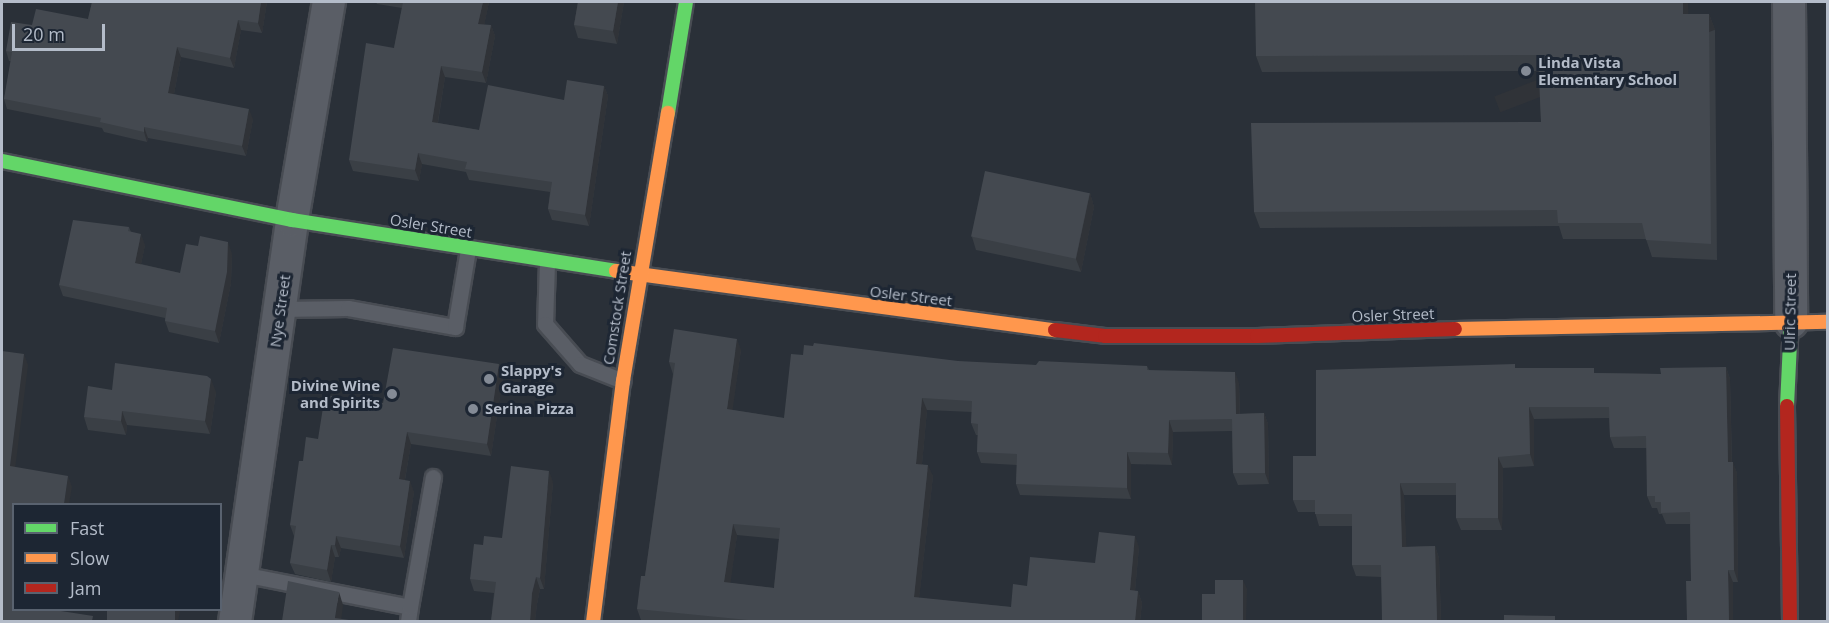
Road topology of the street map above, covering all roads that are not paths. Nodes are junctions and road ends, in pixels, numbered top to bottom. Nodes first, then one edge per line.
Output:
1 (329, 2) edge
2 (686, 2) edge
3 (1789, 2) edge
4 (2, 161) edge
5 (292, 220) junction
6 (468, 249) junction
7 (547, 262) junction
8 (639, 274) junction
9 (281, 309) junction
10 (1791, 322) junction
11 (1827, 322) edge
12 (622, 381) junction
13 (433, 477) dead end
14 (242, 574) junction
15 (409, 614) edge
16 (235, 621) edge
17 (593, 621) edge
18 (1790, 621) edge

1 - 5 street, Nye Street
2 - 8 street, Comstock Street
3 - 10 street, Ulric Street
4 - 5 street, Osler Street
5 - 6 street, Osler Street
5 - 9 street, Nye Street
6 - 7 street, Osler Street
6 - 9 lane
7 - 8 street, Osler Street
7 - 12 lane
8 - 10 street, Osler Street
8 - 12 street, Comstock Street
9 - 14 street, Nye Street
10 - 11 street, Osler Street
10 - 18 street, Ulric Street
12 - 17 street, Comstock Street
13 - 15 lane
14 - 15 lane
14 - 16 street, Nye Street

